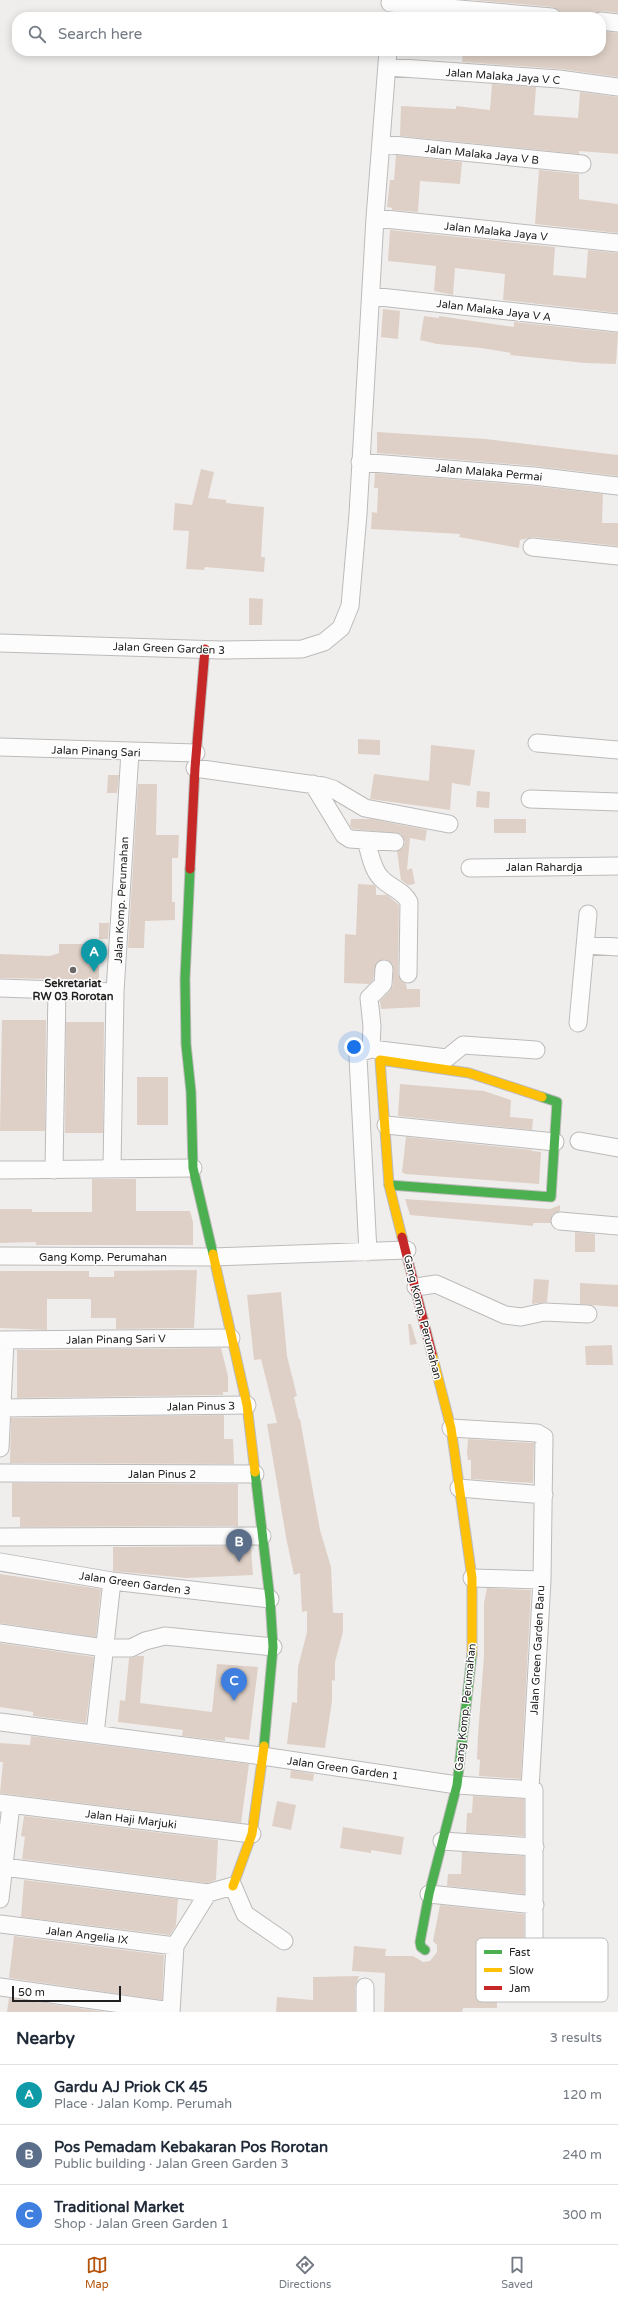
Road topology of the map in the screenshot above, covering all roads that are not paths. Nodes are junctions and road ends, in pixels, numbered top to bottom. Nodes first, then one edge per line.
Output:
1 (390, 7) edge
2 (471, 12) edge
3 (606, 22) edge
4 (618, 23) edge
5 (388, 59) edge
6 (618, 87) edge
7 (382, 144) junction
8 (582, 164) dead end
9 (375, 218) junction
10 (618, 243) edge
11 (371, 296) junction
12 (618, 323) edge
13 (360, 462) junction
14 (618, 486) edge
15 (532, 547) dead end
16 (618, 556) edge
17 (0, 643) edge
18 (205, 649) junction
19 (536, 743) dead end
20 (0, 747) edge
21 (618, 750) edge
22 (130, 752) junction
23 (194, 758) junction
24 (313, 784) junction
25 (530, 800) dead end
26 (618, 802) edge
27 (449, 824) dead end
28 (366, 841) junction
29 (395, 842) dead end
30 (618, 866) edge
31 (470, 868) dead end
32 (588, 914) dead end
33 (586, 945) junction
34 (618, 947) edge
35 (384, 969) dead end
36 (408, 974) dead end
37 (0, 988) edge
38 (57, 989) junction
39 (115, 992) junction
40 (578, 1023) dead end
41 (371, 1049) junction
42 (536, 1050) dead end
43 (386, 1125) junction
44 (579, 1141) dead end
45 (555, 1142) junction
46 (618, 1148) edge
47 (193, 1168) junction
48 (112, 1169) junction
49 (0, 1170) edge
50 (54, 1170) junction
51 (390, 1184) junction
52 (560, 1221) dead end
53 (618, 1226) edge
54 (407, 1250) junction
55 (368, 1252) junction
56 (0, 1256) edge
57 (212, 1257) junction
58 (416, 1287) junction
59 (588, 1314) dead end
60 (231, 1338) junction
61 (2, 1340) edge
62 (247, 1405) junction
63 (2, 1408) junction
64 (451, 1428) junction
65 (0, 1448) edge
66 (0, 1473) edge
67 (255, 1474) junction
68 (458, 1488) junction
69 (544, 1495) junction
70 (262, 1536) junction
71 (0, 1537) edge
72 (0, 1562) edge
73 (472, 1578) junction
74 (542, 1580) junction
75 (112, 1581) junction
76 (270, 1599) junction
77 (0, 1633) edge
78 (273, 1647) junction
79 (104, 1648) junction
80 (0, 1722) edge
81 (95, 1734) junction
82 (263, 1750) junction
83 (457, 1786) junction
84 (530, 1789) junction
85 (5, 1804) edge
86 (252, 1834) junction
87 (442, 1841) junction
88 (535, 1847) junction
89 (4, 1867) junction
90 (233, 1886) junction
91 (208, 1893) junction
92 (429, 1894) junction
93 (0, 1899) edge
94 (535, 1905) junction
95 (0, 1924) edge
96 (534, 1938) edge
97 (284, 1941) dead end
98 (175, 1946) junction
99 (425, 1950) dead end
100 (0, 1987) edge
101 (365, 1987) dead end
102 (171, 2011) edge
103 (365, 2012) edge

1 - 2 street
3 - 4 street
5 - 6 street, Jalan Malaka Jaya V C
5 - 7 street
7 - 8 street, Jalan Malaka Jaya V B
7 - 9 street
9 - 10 street, Jalan Malaka Jaya V
9 - 11 street
11 - 12 street, Jalan Malaka Jaya V A
11 - 13 street
13 - 14 street, Jalan Malaka Permai
13 - 18 street, Jalan Green Garden 3
15 - 16 street
17 - 18 street, Jalan Green Garden 3
18 - 23 street, Jalan Pinus 3
19 - 21 street
20 - 22 street, Jalan Pinang Sari
22 - 23 street, Jalan Pinang Sari
22 - 39 street, Jalan Komp. Perumahan
23 - 24 street, Jalan Pinang Sari
23 - 47 street, Jalan Pinus 3
24 - 27 street, Jalan Pinang Sari
24 - 28 street
25 - 26 street
28 - 29 street
28 - 36 street
30 - 31 street, Jalan Rahardja
32 - 33 street
33 - 34 street
33 - 40 street
35 - 41 street
37 - 38 street
38 - 39 street
38 - 50 street
39 - 48 street, Jalan Komp. Perumahan
41 - 42 street
41 - 55 street
43 - 45 street
43 - 45 street
43 - 51 street
44 - 46 street
45 - 51 street
47 - 48 street
47 - 57 street, Jalan Pinus 3
48 - 50 street
49 - 50 street
51 - 54 street
52 - 53 street
54 - 55 street, Gang Komp. Perumahan
54 - 58 street, Gang Komp. Perumahan
55 - 57 street, Gang Komp. Perumahan
56 - 57 street, Gang Komp. Perumahan
57 - 60 street, Jalan Pinus 3
58 - 59 street
58 - 64 street, Gang Komp. Perumahan
60 - 61 street, Jalan Pinang Sari V
60 - 62 street, Jalan Pinus 3
61 - 63 street
62 - 63 street, Jalan Pinus 3
62 - 67 street
63 - 65 street
64 - 68 street, Gang Komp. Perumahan
64 - 69 street
66 - 67 street, Jalan Pinus 2
67 - 70 street
68 - 69 street
68 - 73 street, Gang Komp. Perumahan
69 - 74 street
70 - 71 street
70 - 76 street
72 - 75 street, Jalan Green Garden 3
73 - 74 street, Jalan Green Garden Baru
73 - 83 street, Gang Komp. Perumahan
74 - 84 street, Jalan Green Garden Baru
75 - 76 street, Jalan Green Garden 3
75 - 79 street
76 - 78 street
77 - 79 street
78 - 79 street
78 - 82 street
79 - 81 street
80 - 81 street, Jalan Green Garden 1
81 - 82 street, Jalan Green Garden 1
82 - 83 street, Jalan Green Garden 1
82 - 86 street
83 - 84 street, Jalan Green Garden 1
83 - 87 street, Gang Komp. Perumahan
84 - 88 street
85 - 86 street, Jalan Haji Marjuki
85 - 89 street
86 - 90 street
87 - 88 street
87 - 92 street, Gang Komp. Perumahan
88 - 94 street
89 - 91 street
89 - 93 street
90 - 91 street
90 - 97 street
91 - 98 street
92 - 94 street
92 - 99 street, Gang Komp. Perumahan
94 - 96 street
95 - 98 street, Jalan Angelia IX
98 - 102 street
100 - 102 street
101 - 103 street

